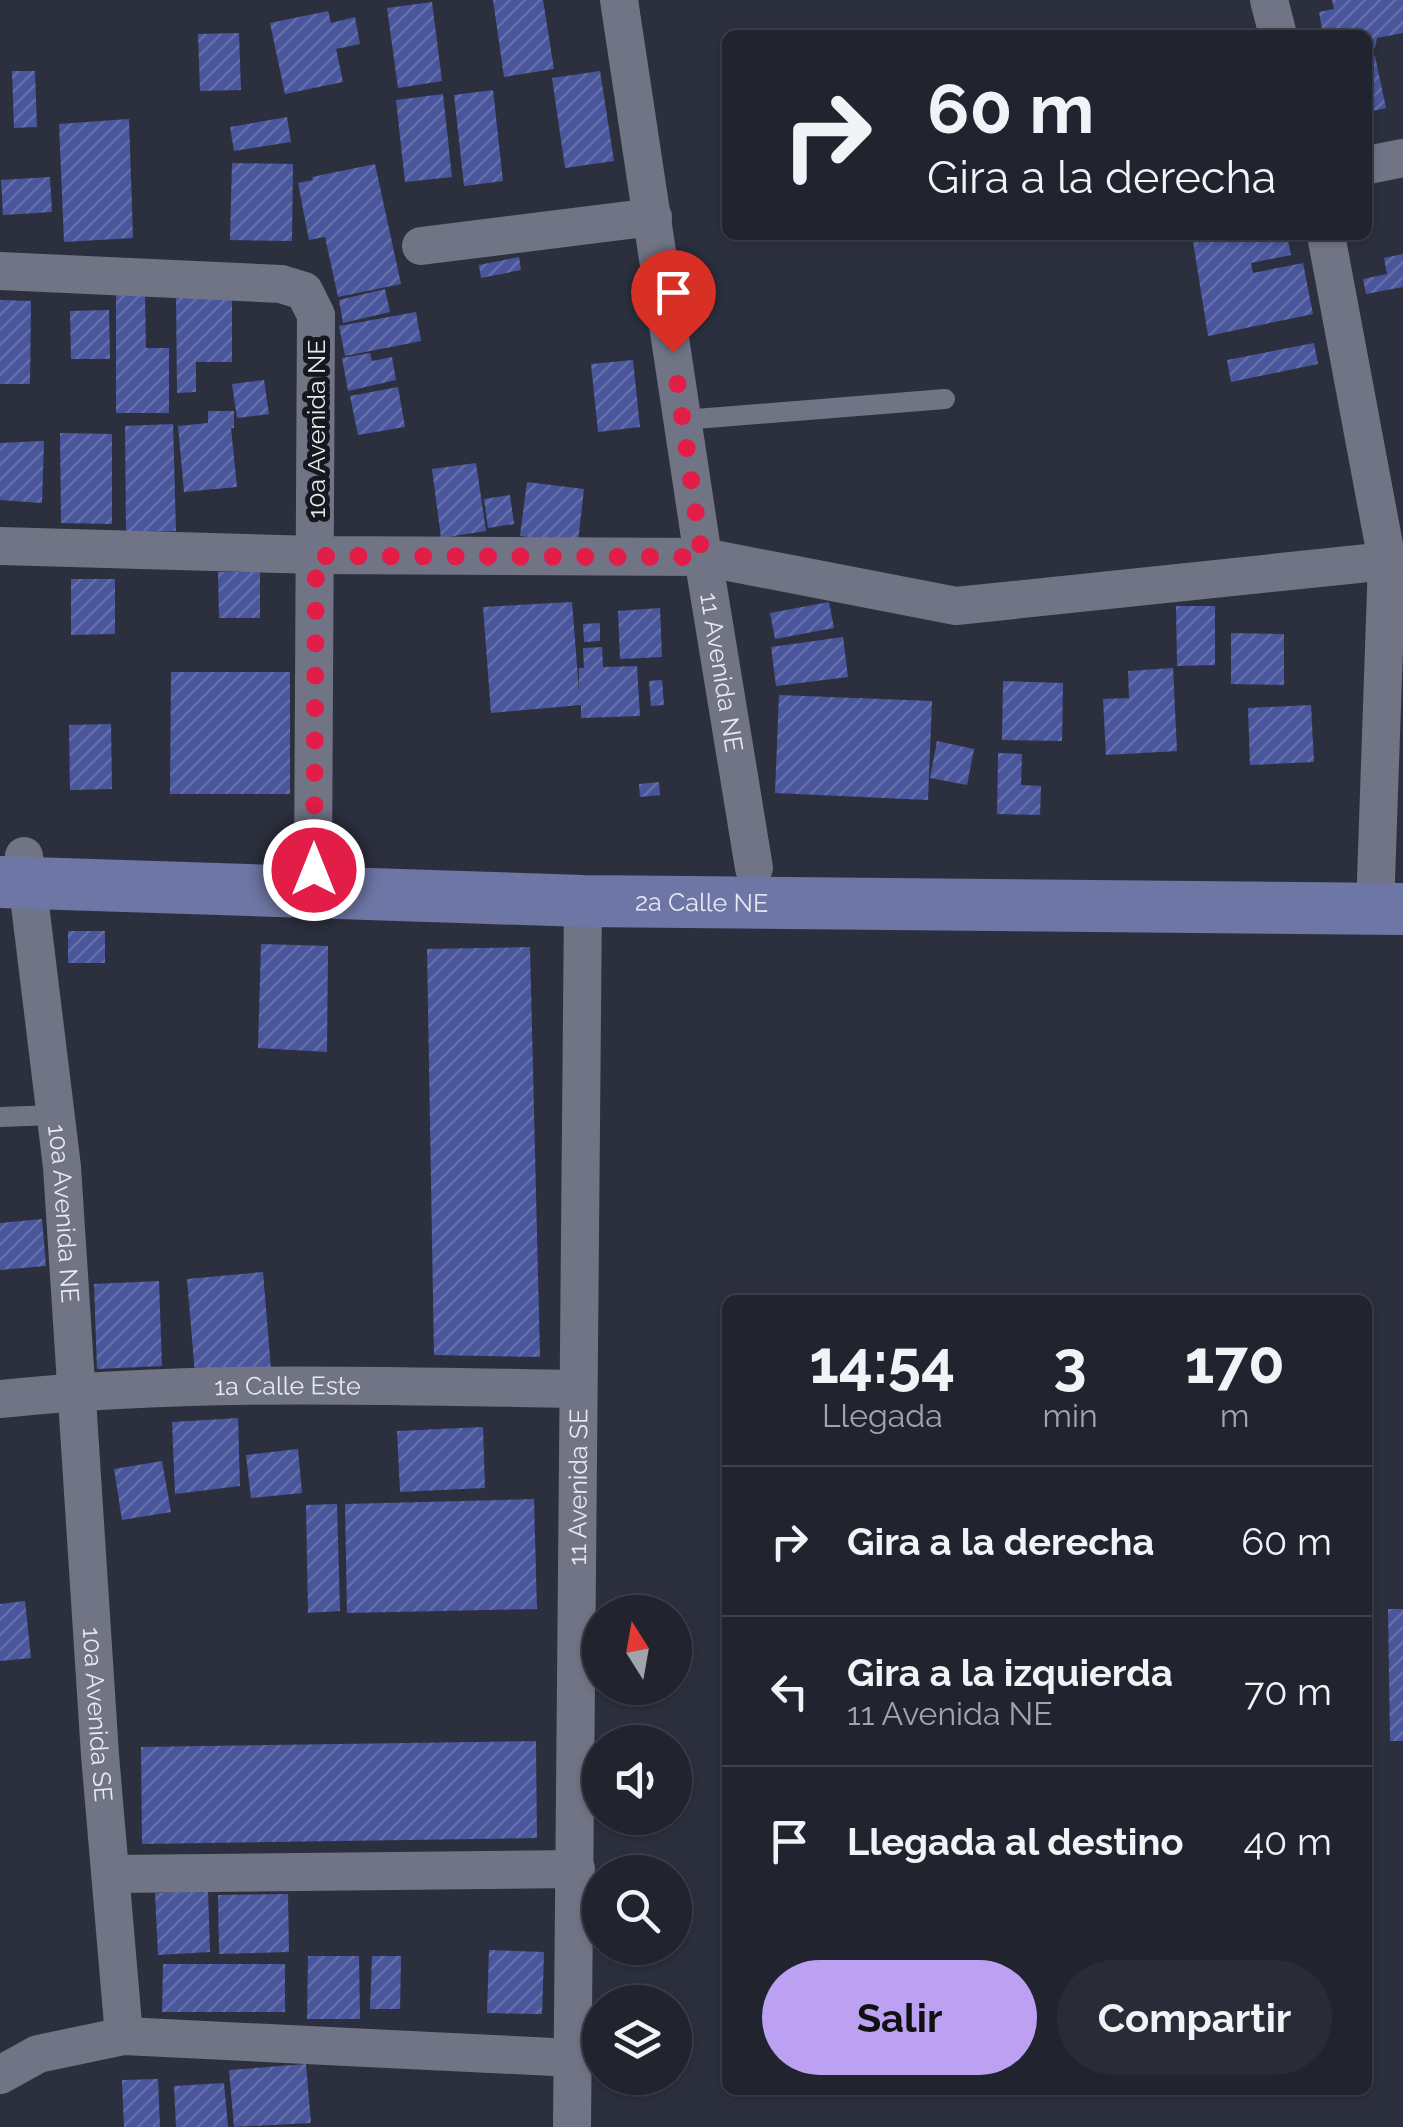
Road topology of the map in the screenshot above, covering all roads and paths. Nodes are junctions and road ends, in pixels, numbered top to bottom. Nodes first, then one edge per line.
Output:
1 (620, 0) edge
2 (1269, 0) edge
3 (1277, 30) edge
4 (1403, 158) edge
5 (1372, 164) edge
6 (654, 217) junction
7 (1327, 240) edge
8 (420, 246) dead end
9 (0, 271) edge
10 (945, 398) dead end
11 (683, 420) junction
12 (0, 546) edge
13 (316, 556) junction
14 (702, 557) junction
15 (1387, 561) junction
16 (754, 868) junction
17 (13, 869) edge
18 (314, 870) junction
19 (1390, 892) edge
20 (582, 901) junction
21 (56, 1115) junction
22 (0, 1117) edge
23 (576, 1390) junction
24 (77, 1391) junction
25 (0, 1399) edge
26 (576, 1869) junction
27 (112, 1874) junction
28 (124, 2036) junction
29 (574, 2058) junction
30 (0, 2075) edge
31 (572, 2127) edge

1 - 6 street, 11 Avenida NE
2 - 3 street
4 - 5 street
6 - 8 street
6 - 11 street, 11 Avenida NE
7 - 15 street
9 - 13 street, 10a Avenida NE
10 - 11 lane
11 - 14 street, 11 Avenida NE
12 - 13 street
13 - 14 street
13 - 18 street, 10a Avenida NE
14 - 15 street
14 - 16 street, 11 Avenida NE
15 - 19 street
16 - 18 main road, 2a Calle NE
16 - 19 main road, 2a Calle NE
17 - 18 main road, 2a Calle NE
17 - 20 main road, 2a Calle NE
17 - 21 street, 10a Avenida NE
19 - 20 main road, 2a Calle NE
20 - 23 street
21 - 22 lane
21 - 24 street, 10a Avenida NE
23 - 24 street, 1a Calle Este
23 - 26 street, 11 Avenida SE
24 - 25 street, 1a Calle Este
24 - 27 street, 10a Avenida SE
26 - 27 street
26 - 29 street, 11 Avenida SE
27 - 28 street, 10a Avenida SE
28 - 29 street
28 - 30 street
29 - 31 street, 11 Avenida SE

